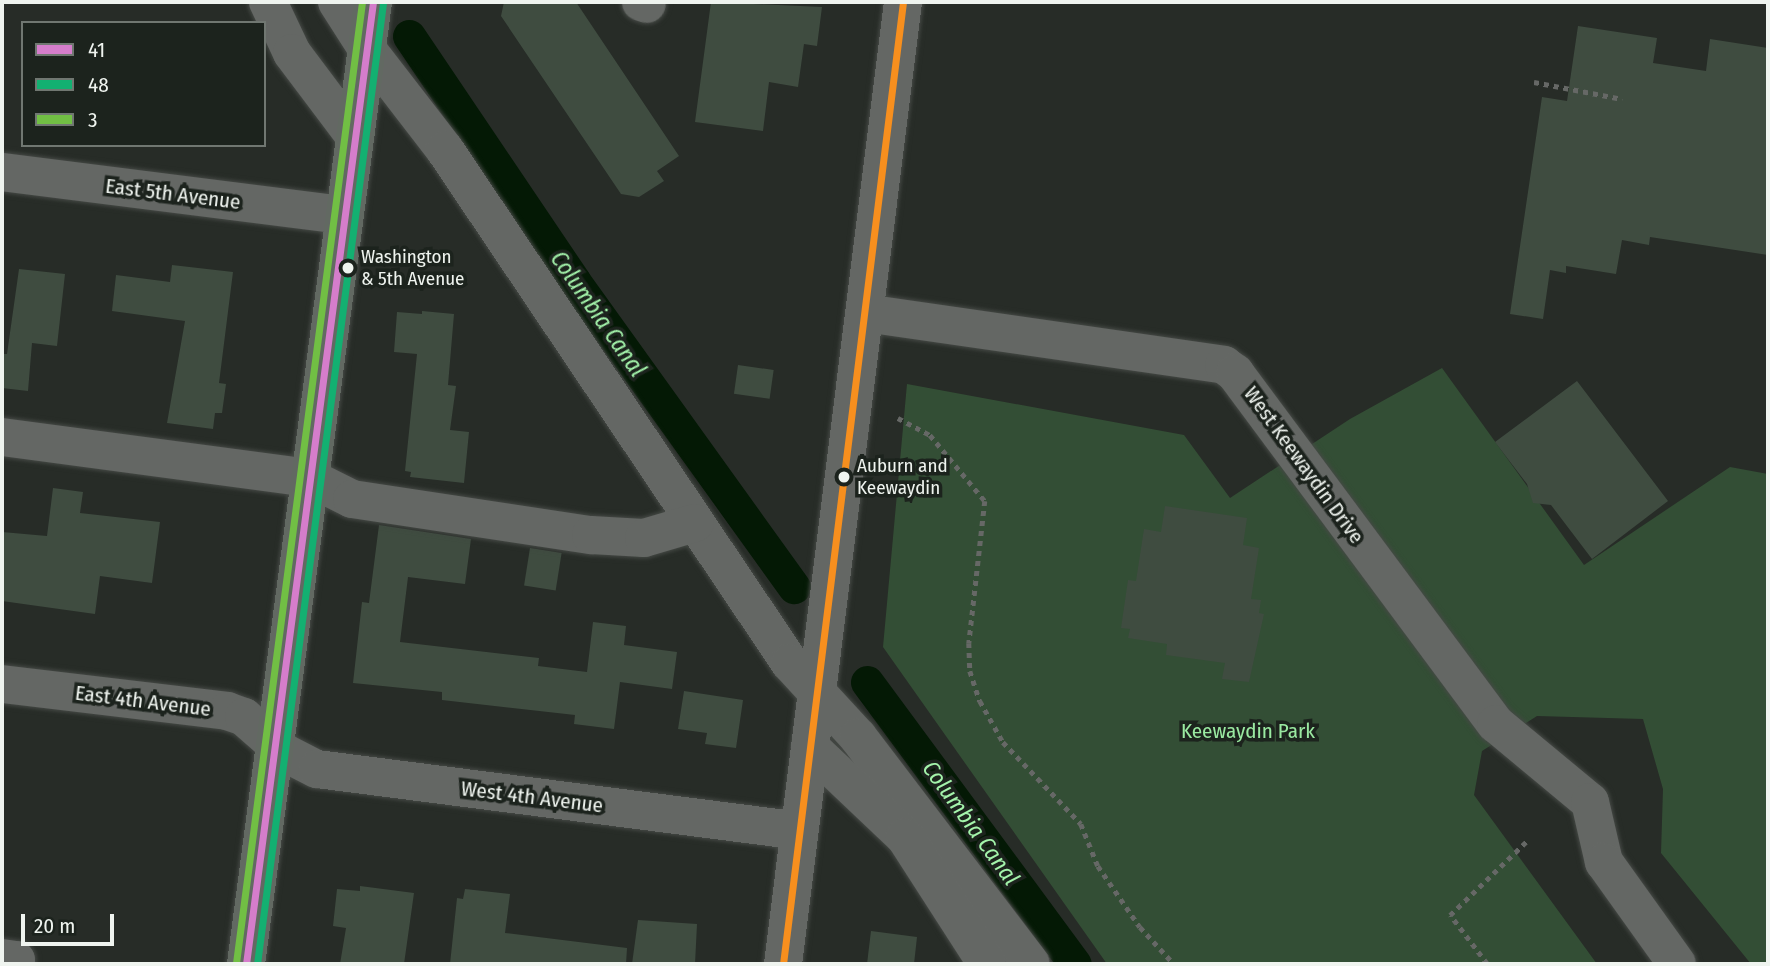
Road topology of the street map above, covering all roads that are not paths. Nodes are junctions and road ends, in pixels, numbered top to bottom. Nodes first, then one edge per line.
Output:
1 (268, 2) edge
2 (337, 2) edge
3 (373, 2) edge
4 (903, 2) edge
5 (367, 49) junction
6 (355, 137) junction
7 (2, 172) edge
8 (344, 215) junction
9 (865, 313) junction
10 (2, 437) edge
11 (310, 478) junction
12 (695, 523) junction
13 (2, 684) edge
14 (817, 692) junction
15 (275, 741) junction
16 (810, 747) junction
17 (799, 831) junction
18 (2, 958) edge
19 (15, 964) edge
20 (246, 964) edge
21 (783, 964) edge
22 (987, 964) edge
23 (1031, 964) edge
24 (1676, 964) edge

1 - 6 street
2 - 5 street
3 - 5 main road
4 - 9 street
5 - 6 main road
5 - 12 street
6 - 8 main road
7 - 8 street, East 5th Avenue
8 - 11 main road
9 - 14 street
9 - 24 street, West Keewaydin Drive
10 - 11 street
11 - 12 street
11 - 15 main road
12 - 14 street
13 - 15 street, East 4th Avenue
14 - 16 street
14 - 23 street
15 - 17 street, West 4th Avenue
15 - 20 main road
16 - 17 street
16 - 22 street
17 - 21 street
18 - 19 street

